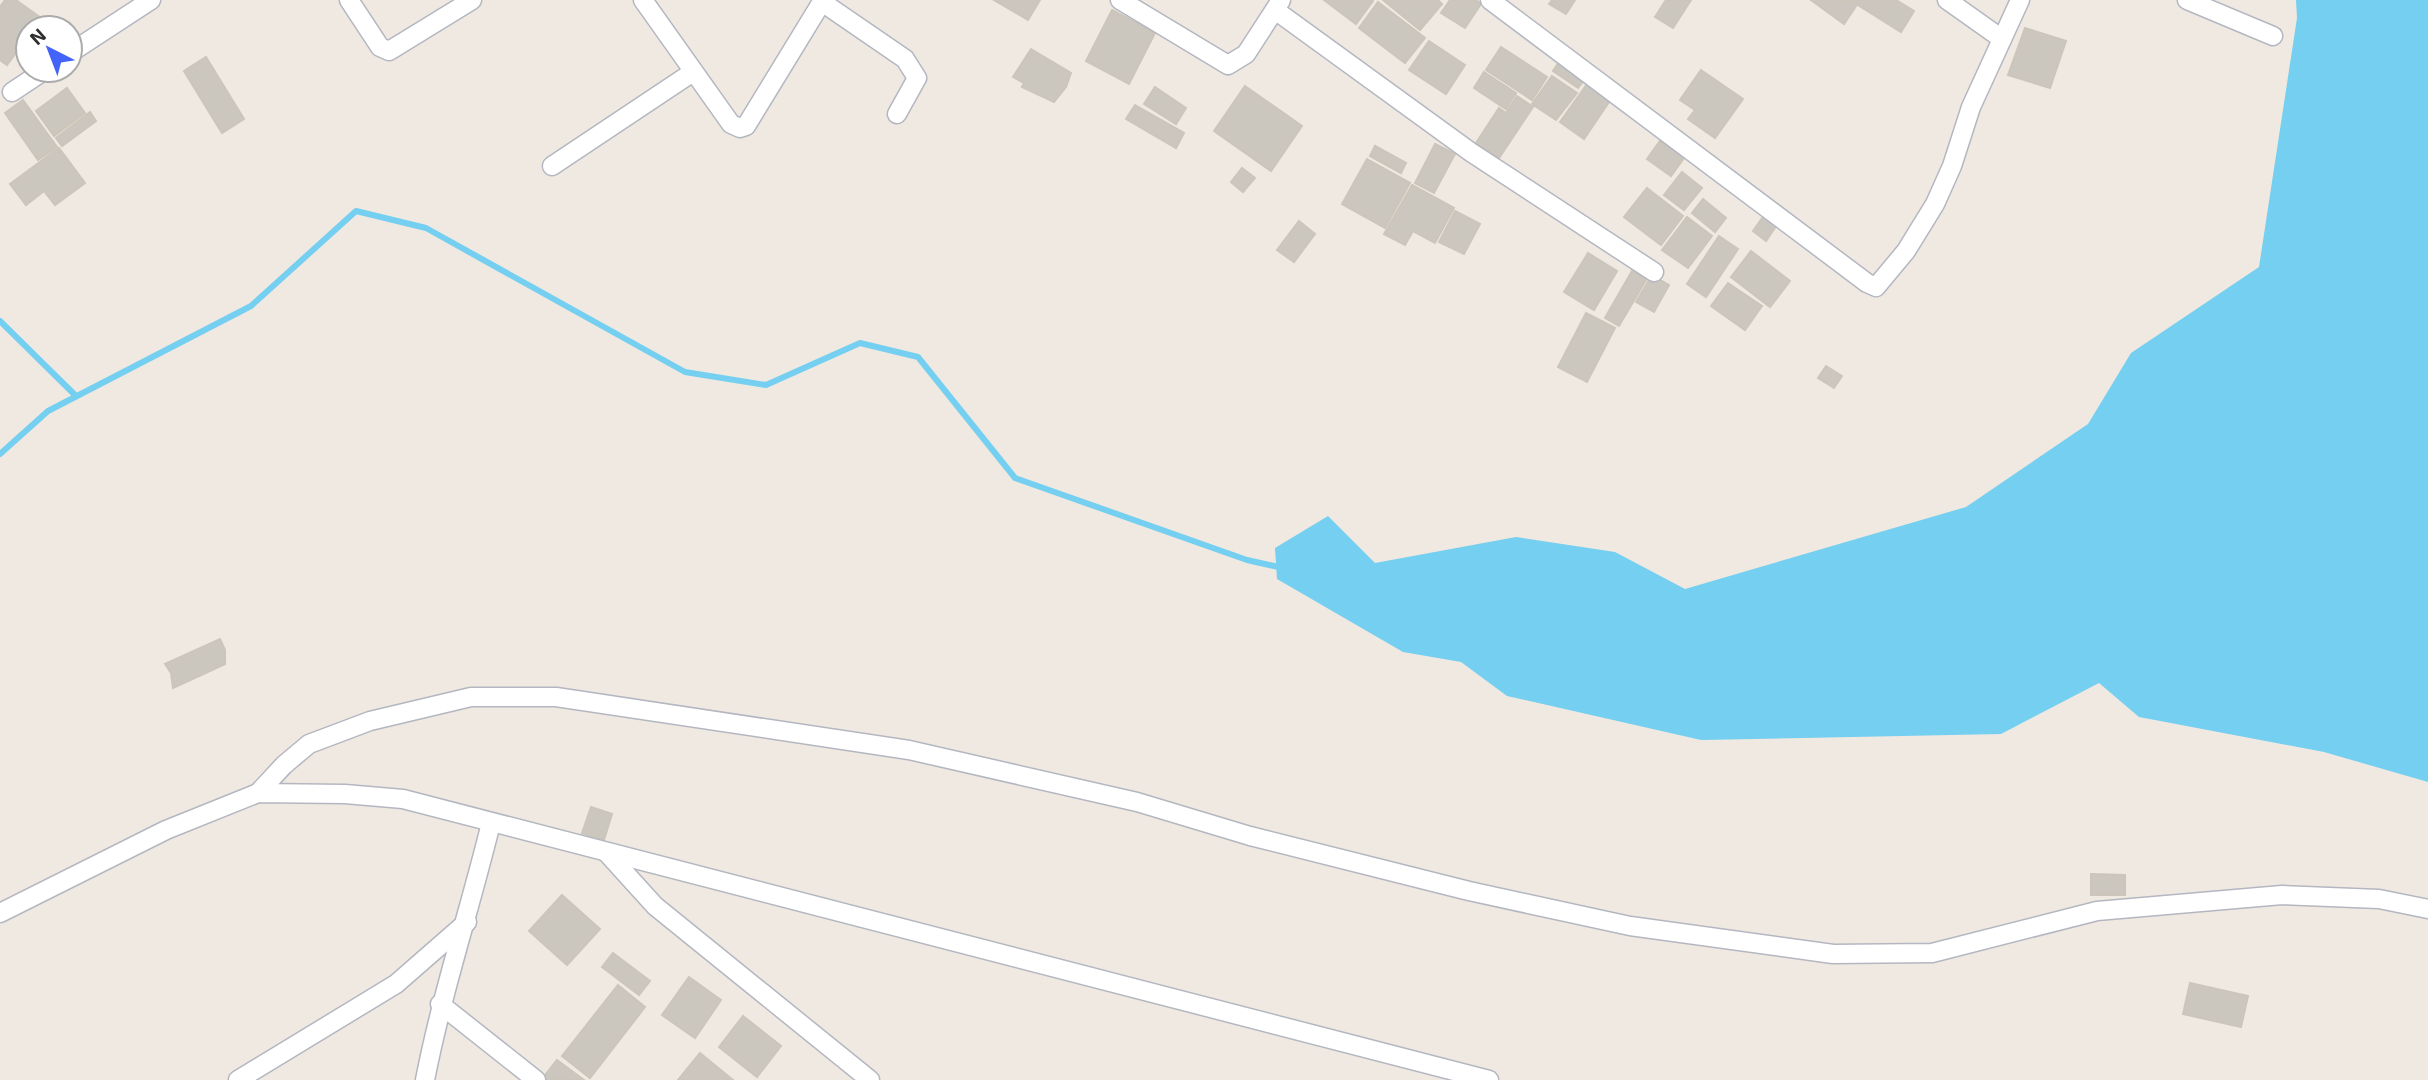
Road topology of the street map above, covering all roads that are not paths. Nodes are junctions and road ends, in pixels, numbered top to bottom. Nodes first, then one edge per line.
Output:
1 (151, 0) edge
2 (349, 0) edge
3 (472, 0) edge
4 (643, 0) edge
5 (1120, 0) edge
6 (1490, 0) edge
7 (1947, 0) edge
8 (2020, 0) edge
9 (2188, 0) edge
10 (823, 1) edge
11 (1278, 5) edge
12 (2273, 36) dead end
13 (2002, 39) junction
14 (84, 44) edge
15 (693, 72) junction
16 (24, 84) edge
17 (12, 92) dead end
18 (897, 114) dead end
19 (552, 166) dead end
20 (1654, 272) dead end
21 (258, 793) junction
22 (491, 823) junction
23 (607, 853) junction
24 (2428, 909) edge
25 (0, 913) edge
26 (467, 922) junction
27 (440, 1004) junction
28 (1435, 1073) edge
29 (238, 1080) edge
30 (425, 1080) edge
31 (536, 1080) edge
32 (870, 1080) edge
33 (1489, 1080) edge

1 - 14 street
2 - 3 street
4 - 15 street
5 - 11 street
6 - 13 street
7 - 13 street
8 - 13 street
9 - 12 street
10 - 15 street
10 - 18 street
11 - 20 street
15 - 19 street
16 - 17 street
21 - 22 street
21 - 24 street
21 - 25 street
22 - 23 street
22 - 26 street
23 - 28 street
23 - 32 street
26 - 27 street
26 - 29 street
27 - 30 street
27 - 31 street
28 - 33 street

